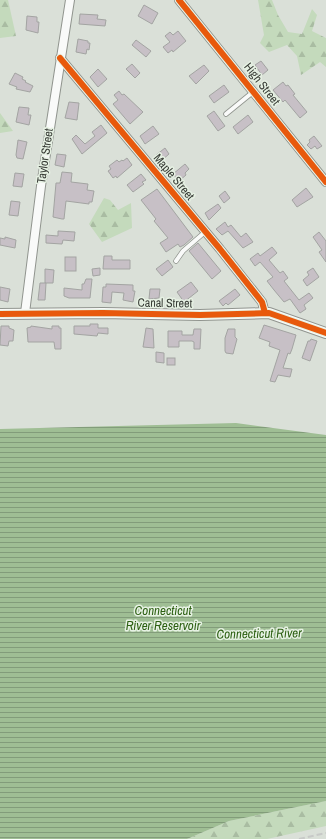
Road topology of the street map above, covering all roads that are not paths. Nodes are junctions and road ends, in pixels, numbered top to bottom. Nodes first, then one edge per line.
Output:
1 (70, 0) edge
2 (179, 0) edge
3 (60, 58) junction
4 (254, 92) junction
5 (226, 114) dead end
6 (326, 182) edge
7 (206, 232) junction
8 (176, 261) dead end
9 (25, 313) junction
10 (265, 313) junction
11 (0, 314) edge
12 (326, 333) edge

1 - 3 street, Taylor Street
2 - 4 street, High Street
3 - 7 street, Maple Street
3 - 9 street, Taylor Street
4 - 5 lane
4 - 6 street, High Street
7 - 8 lane
7 - 10 street, Maple Street
9 - 10 street, Canal Street
9 - 11 street, Canal Street
10 - 12 street, Canal Street

